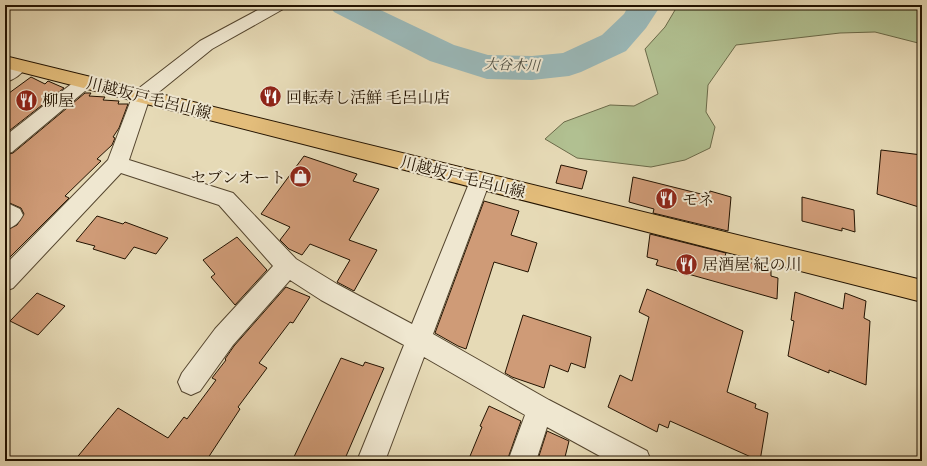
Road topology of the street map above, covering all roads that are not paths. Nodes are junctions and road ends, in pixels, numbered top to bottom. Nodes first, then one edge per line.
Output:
1 (279, 5) edge
2 (9, 68) edge
3 (85, 82) junction
4 (141, 97) junction
5 (5, 147) edge
6 (117, 164) junction
7 (480, 181) junction
8 (5, 211) edge
9 (5, 221) edge
10 (288, 266) junction
11 (5, 281) edge
12 (922, 291) edge
13 (419, 340) junction
14 (191, 382) dead end
15 (540, 409) junction
16 (371, 461) edge
17 (522, 461) edge
18 (637, 461) edge

1 - 4 street
2 - 3 main road, 川越坂戸毛呂山線
3 - 4 main road, 川越坂戸毛呂山線
3 - 5 street
4 - 6 street
4 - 7 main road, 川越坂戸毛呂山線
6 - 10 street
6 - 11 street
7 - 12 main road, 川越坂戸毛呂山線
7 - 13 street
8 - 9 street
10 - 13 street
10 - 14 street
13 - 15 street
13 - 16 street
15 - 17 street
15 - 18 street

